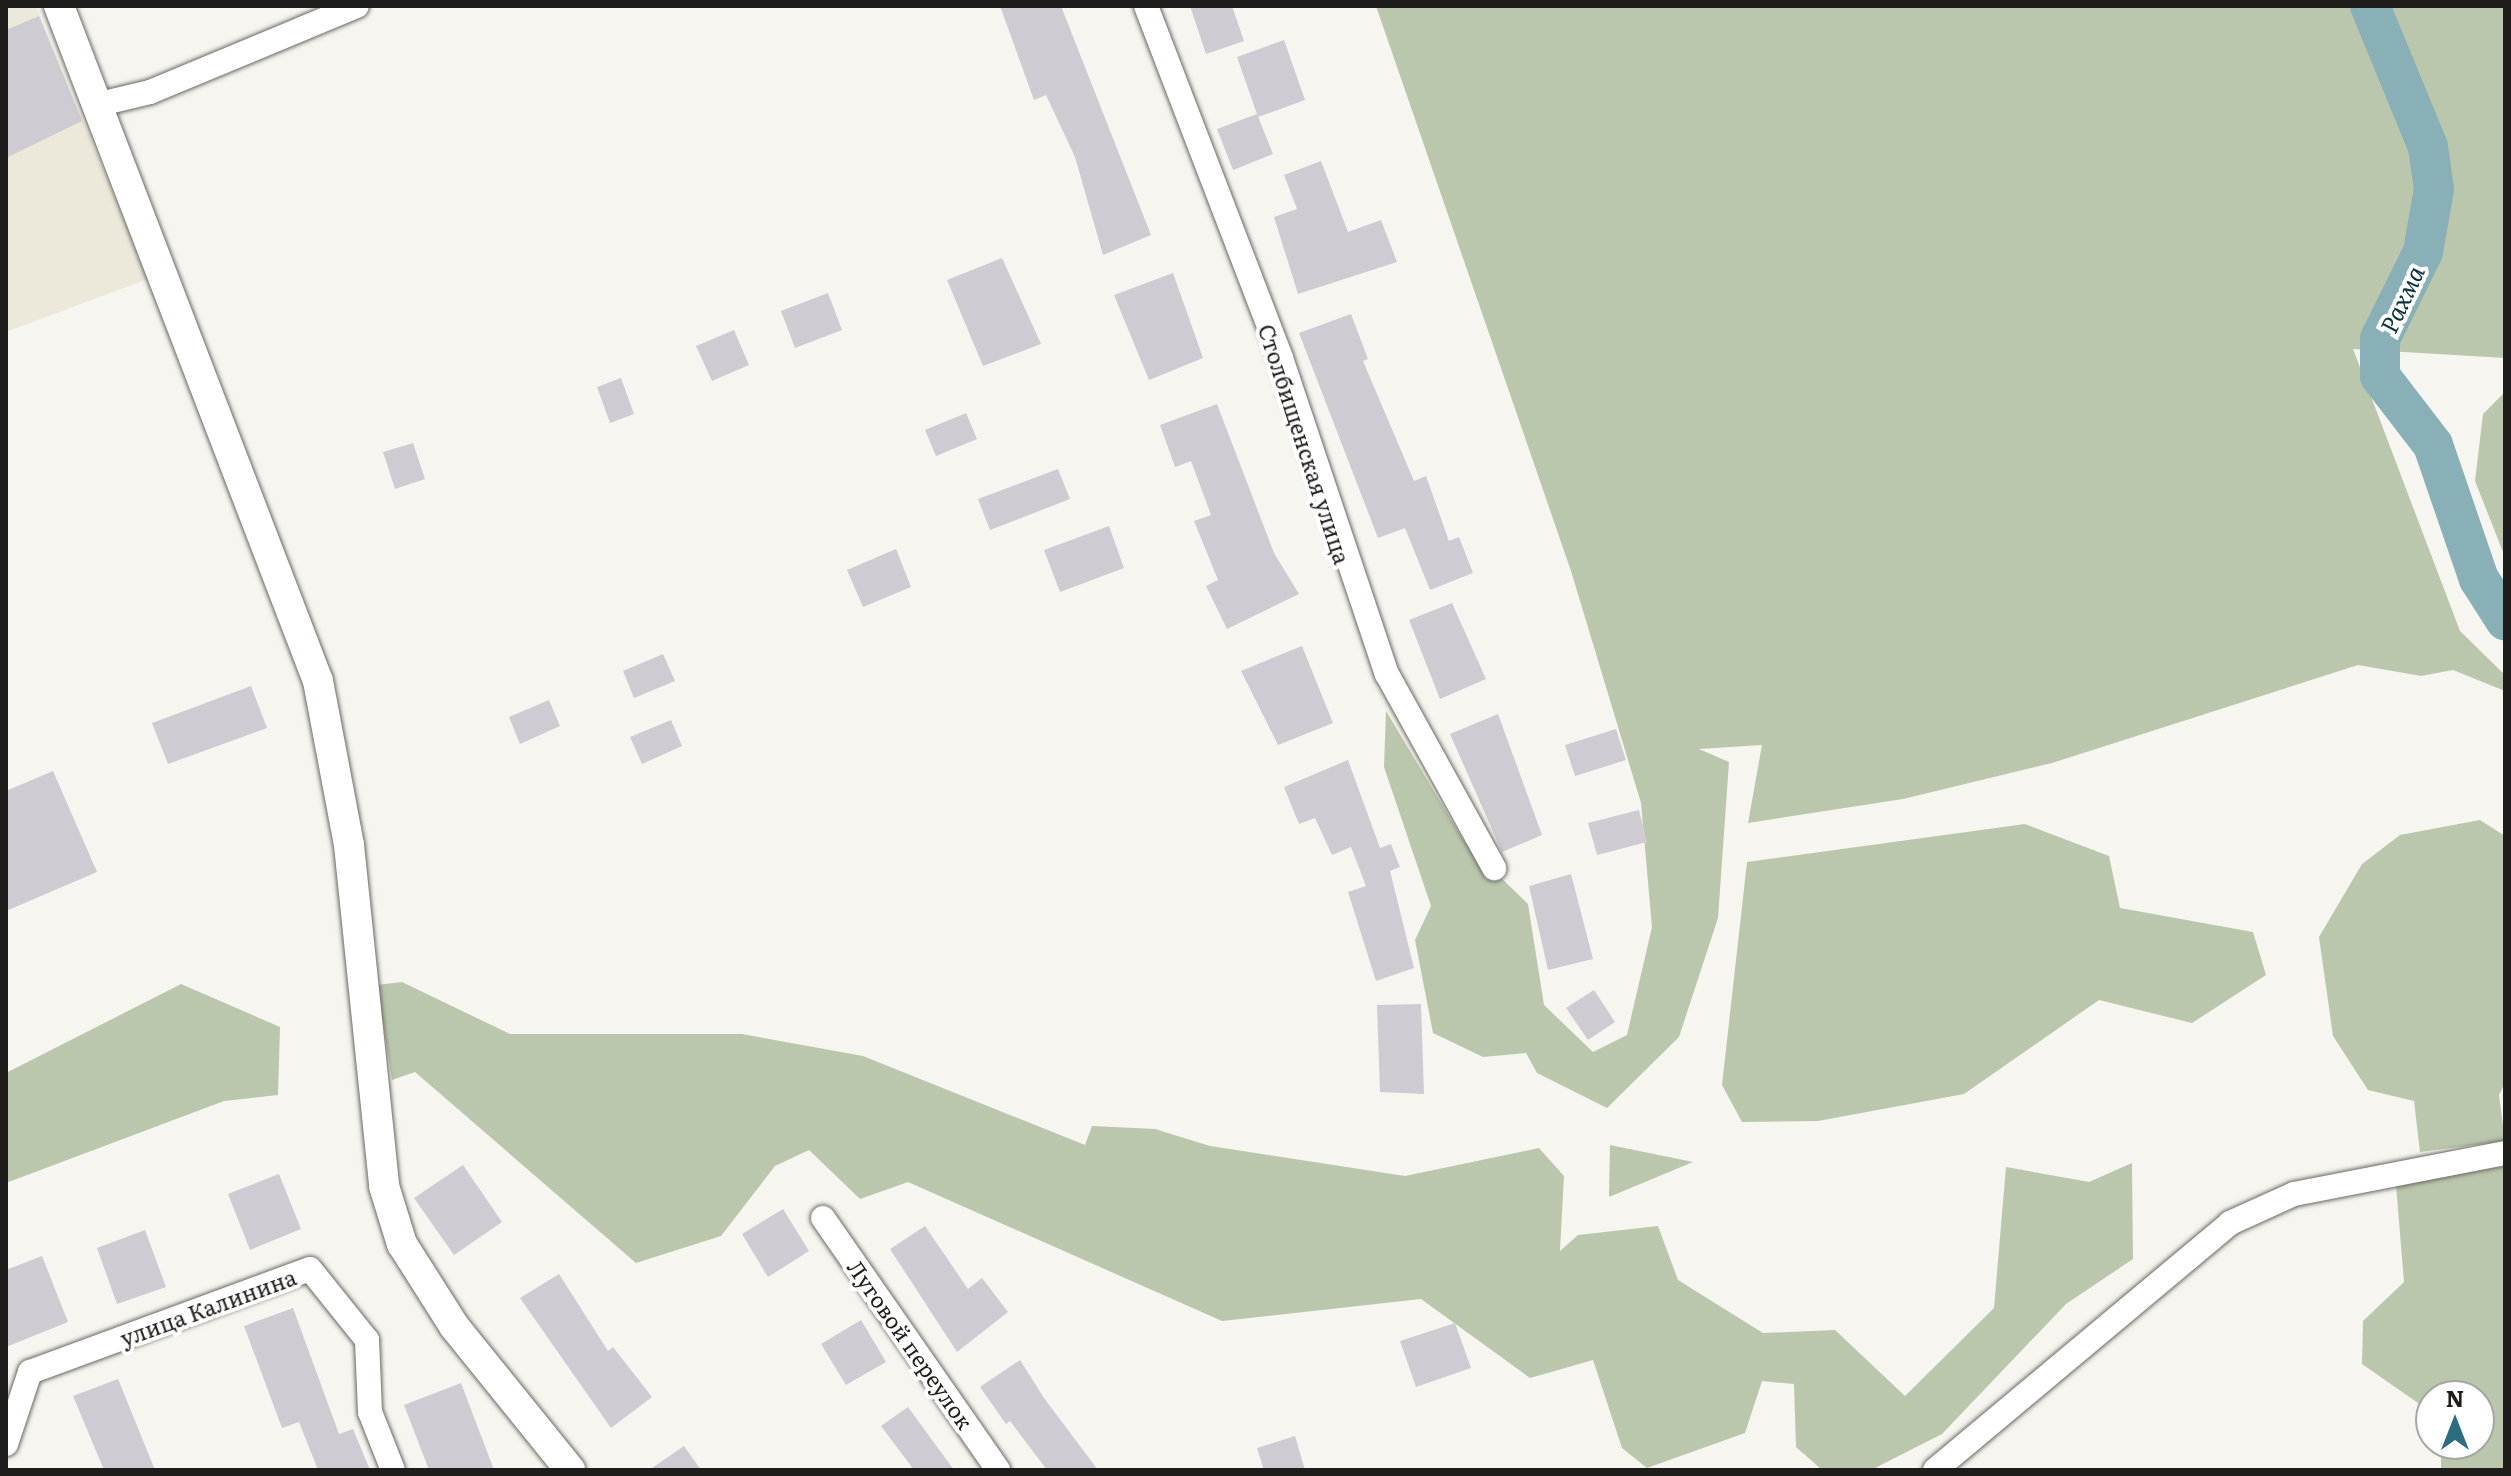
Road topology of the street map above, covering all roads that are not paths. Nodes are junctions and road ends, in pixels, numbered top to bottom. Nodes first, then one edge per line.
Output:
1 (59, 6) edge
2 (357, 6) edge
3 (1146, 6) edge
4 (100, 104) junction
5 (1494, 868) dead end
6 (2505, 1153) edge
7 (823, 1218) dead end
8 (6, 1444) edge
9 (393, 1470) edge
10 (570, 1470) edge
11 (998, 1470) edge
12 (1935, 1470) edge

1 - 4 street
2 - 4 street
3 - 5 street, Столбищенская улица
4 - 10 street
6 - 12 street
7 - 11 street, Луговой переулок
8 - 9 street, улица Калинина

